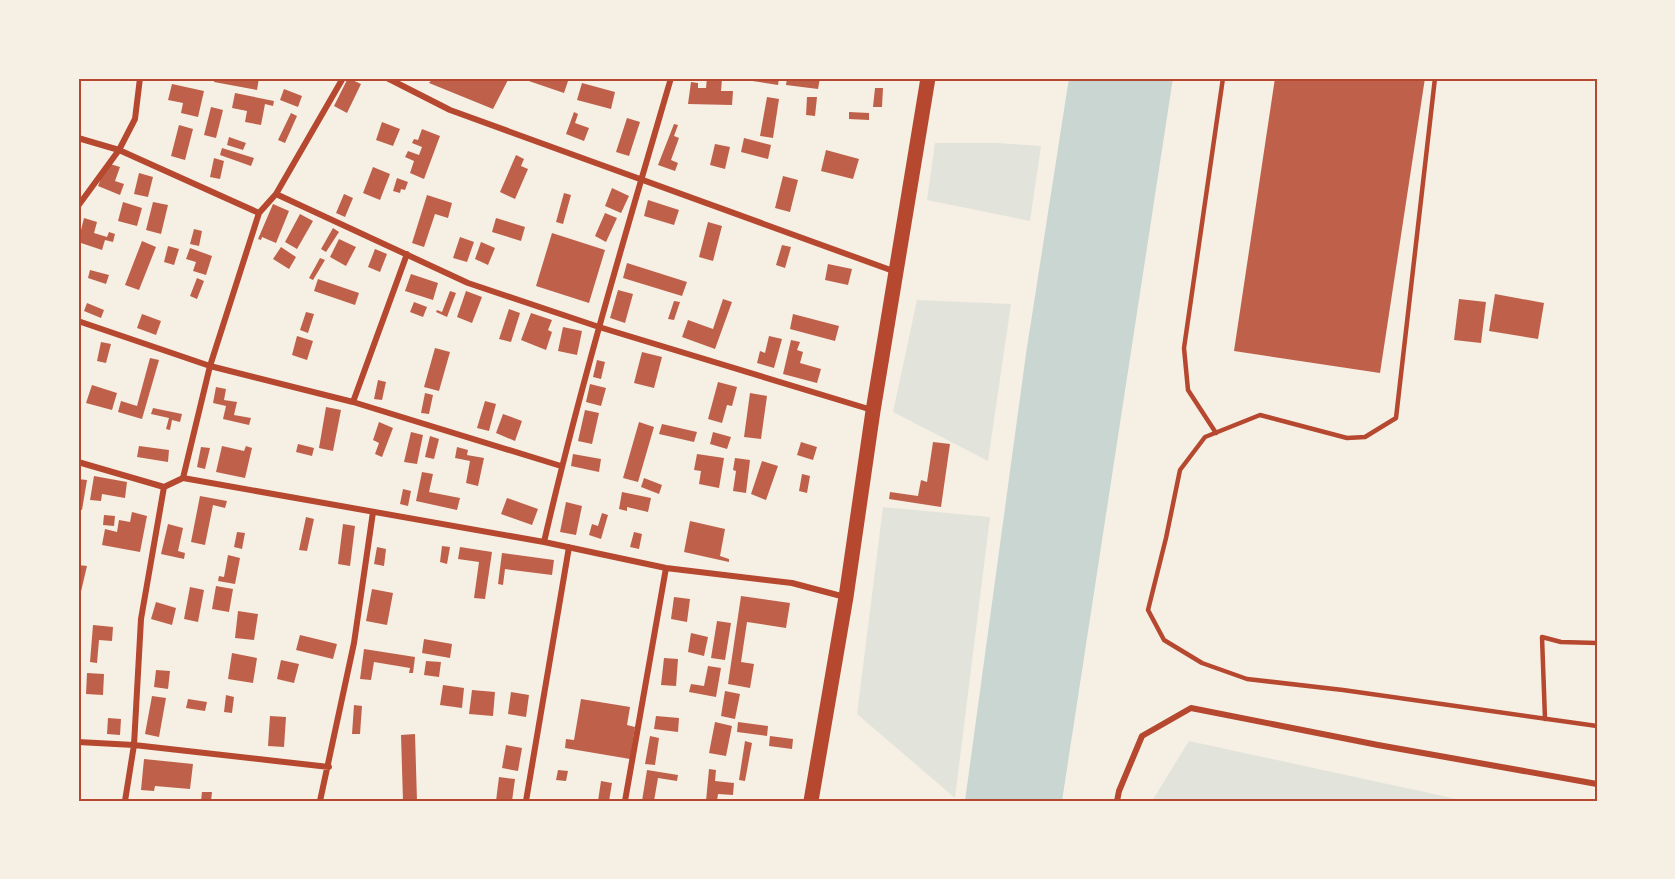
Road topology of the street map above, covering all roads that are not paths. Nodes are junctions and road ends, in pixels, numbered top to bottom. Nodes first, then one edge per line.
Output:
1 (140, 78) edge
2 (343, 78) edge
3 (387, 78) edge
4 (671, 78) edge
5 (928, 78) edge
6 (1223, 78) edge
7 (1435, 78) edge
8 (78, 138) edge
9 (119, 150) junction
10 (641, 180) junction
11 (276, 194) junction
12 (78, 206) edge
13 (259, 213) junction
14 (407, 254) junction
15 (897, 273) junction
16 (78, 321) edge
17 (599, 327) junction
18 (210, 366) junction
19 (353, 402) junction
20 (873, 411) junction
21 (1216, 433) junction
22 (78, 462) edge
23 (561, 466) junction
24 (183, 478) junction
25 (164, 487) junction
26 (373, 512) junction
27 (544, 542) junction
28 (569, 547) junction
29 (666, 568) junction
30 (846, 597) junction
31 (1597, 643) edge
32 (1545, 719) junction
33 (1597, 726) edge
34 (78, 742) edge
35 (134, 745) junction
36 (328, 767) junction
37 (1597, 784) edge
38 (125, 801) edge
39 (320, 801) edge
40 (526, 801) edge
41 (626, 801) edge
42 (812, 801) edge
43 (1117, 801) edge

1 - 9 street
2 - 11 street
3 - 10 street
4 - 10 street
5 - 15 main road
6 - 21 lane
7 - 21 lane
8 - 9 street
9 - 12 street
9 - 13 street
10 - 15 street
10 - 17 street
11 - 13 street
11 - 14 street
13 - 18 street
14 - 17 street
14 - 19 street
15 - 20 main road
16 - 18 street
17 - 20 street
17 - 23 street
18 - 19 street
18 - 24 street
19 - 23 street
20 - 30 main road
21 - 32 lane
22 - 25 street
23 - 27 street
24 - 25 street
24 - 26 street
25 - 35 street
26 - 27 street
26 - 36 street
27 - 28 street
28 - 29 street
28 - 40 street
29 - 30 street
29 - 41 street
30 - 42 main road
31 - 32 lane
32 - 33 lane
34 - 35 street
35 - 36 street
35 - 38 street
36 - 39 street
37 - 43 street

